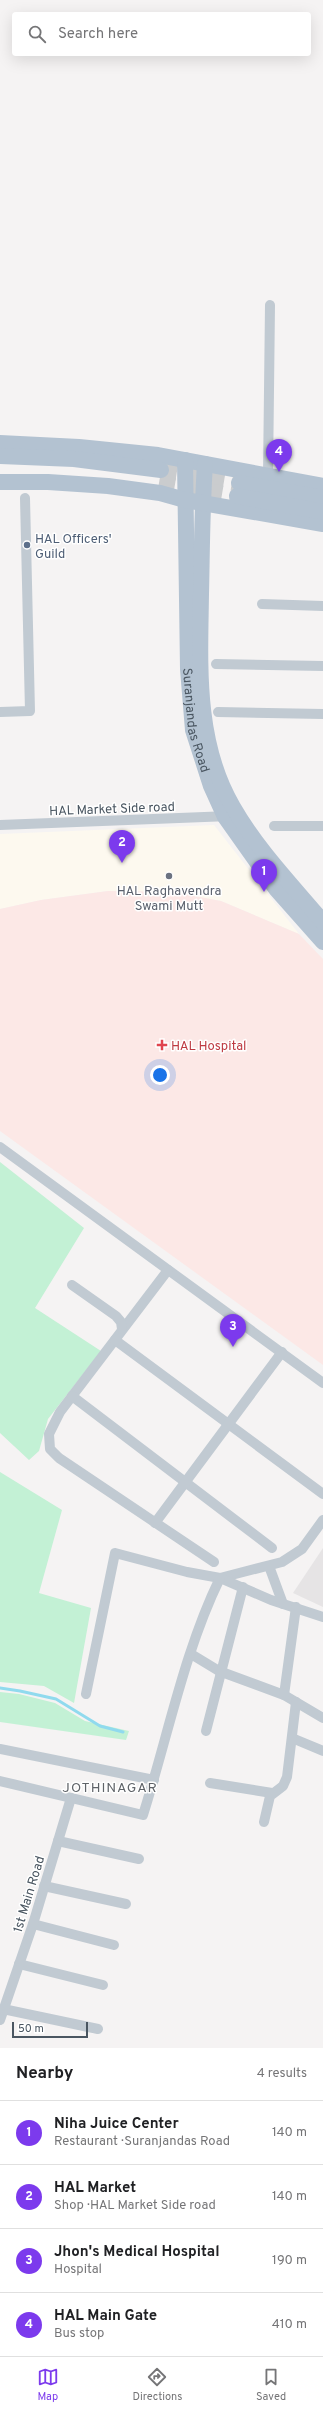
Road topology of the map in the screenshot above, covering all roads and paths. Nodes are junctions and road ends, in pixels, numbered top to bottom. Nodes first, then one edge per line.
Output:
1 (270, 305) dead end
2 (0, 444) edge
3 (0, 456) edge
4 (186, 460) junction
5 (205, 464) junction
6 (0, 472) edge
7 (268, 475) junction
8 (0, 482) edge
9 (323, 486) edge
10 (25, 498) dead end
11 (323, 498) edge
12 (185, 500) junction
13 (202, 502) junction
14 (323, 512) edge
15 (323, 524) edge
16 (262, 604) dead end
17 (323, 606) edge
18 (216, 664) dead end
19 (323, 666) edge
20 (0, 712) edge
21 (218, 712) dead end
22 (323, 714) edge
23 (231, 816) junction
24 (0, 825) edge
25 (274, 826) dead end
26 (323, 826) edge
27 (323, 922) edge
28 (323, 942) edge
29 (0, 1147) edge
30 (168, 1270) junction
31 (72, 1285) dead end
32 (122, 1328) junction
33 (115, 1340) junction
34 (282, 1352) junction
35 (323, 1383) edge
36 (72, 1396) junction
37 (228, 1424) junction
38 (184, 1483) junction
39 (323, 1494) edge
40 (323, 1520) edge
41 (154, 1523) junction
42 (272, 1548) dead end
43 (214, 1562) dead end
44 (269, 1566) junction
45 (220, 1578) junction
46 (243, 1587) junction
47 (283, 1604) junction
48 (296, 1607) junction
49 (323, 1617) edge
50 (190, 1654) junction
51 (219, 1671) junction
52 (86, 1694) dead end
53 (284, 1695) junction
54 (296, 1702) junction
55 (323, 1718) edge
56 (206, 1731) dead end
57 (292, 1738) junction
58 (0, 1749) edge
59 (323, 1751) edge
60 (154, 1780) junction
61 (0, 1781) edge
62 (210, 1782) dead end
63 (272, 1793) junction
64 (71, 1798) junction
65 (264, 1822) dead end
66 (58, 1841) junction
67 (138, 1859) dead end
68 (44, 1886) junction
69 (126, 1904) dead end
70 (33, 1924) junction
71 (114, 1945) dead end
72 (19, 1964) junction
73 (104, 1985) dead end
74 (3, 2009) junction
75 (0, 2020) edge
76 (98, 2029) dead end

1 - 7 street
2 - 4 main road
3 - 6 main road
4 - 5 main road
4 - 12 main road, Suranjandas Road
5 - 7 main road
5 - 13 main road, Suranjandas Road
7 - 9 main road
8 - 12 main road
10 - 20 street
11 - 14 main road
12 - 13 main road
12 - 23 main road, Suranjandas Road
13 - 15 main road
13 - 23 main road, Suranjandas Road
16 - 17 street
18 - 19 street
21 - 22 street
23 - 24 street, HAL Market Side road
23 - 27 main road, Suranjandas Road
23 - 28 main road, Suranjandas Road
25 - 26 street
29 - 30 street
30 - 32 street
30 - 34 street
31 - 32 street
32 - 33 street
33 - 36 street
33 - 37 street
34 - 35 street
34 - 37 street
36 - 38 street
36 - 41 street
37 - 38 street
37 - 39 street
38 - 41 street
38 - 42 street
40 - 44 street
41 - 43 street
44 - 45 street
44 - 47 street
45 - 46 street
45 - 50 street
45 - 52 street
46 - 47 street
46 - 51 street
47 - 48 street
48 - 49 street
48 - 53 street
50 - 51 street
50 - 60 street
51 - 53 street
51 - 56 street
53 - 54 street
54 - 55 street
54 - 57 street
57 - 59 street
57 - 63 street
58 - 60 street
60 - 64 street
61 - 64 street
62 - 63 street
63 - 65 street
64 - 66 street, 1st Main Road
66 - 67 street
66 - 68 street, 1st Main Road
68 - 69 street
68 - 70 street, 1st Main Road
70 - 71 street
70 - 72 street, 1st Main Road
72 - 73 street
72 - 74 street, 1st Main Road
74 - 75 street, 1st Main Road
74 - 76 street

